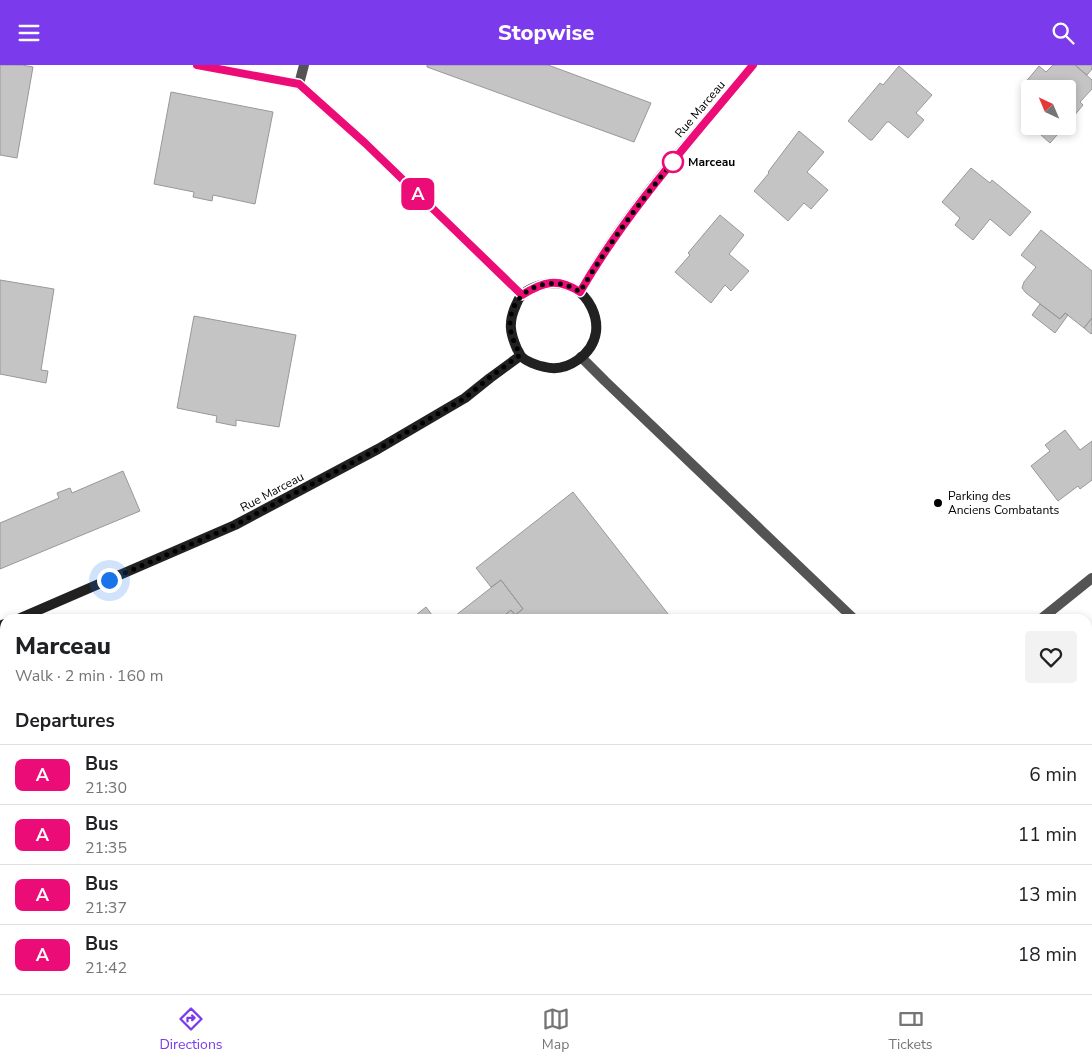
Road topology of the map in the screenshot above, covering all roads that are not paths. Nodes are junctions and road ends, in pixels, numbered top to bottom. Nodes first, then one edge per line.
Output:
1 (197, 65) edge
2 (304, 65) edge
3 (753, 65) edge
4 (299, 84) junction
5 (580, 292) junction
6 (522, 295) junction
7 (520, 355) junction
8 (581, 357) junction
9 (1092, 578) edge
10 (30, 614) edge
11 (849, 614) edge
12 (1047, 614) edge

1 - 4 street
2 - 4 street
3 - 5 street, Rue Marceau
4 - 6 street
5 - 6 street
5 - 8 street
6 - 7 street
7 - 8 street
7 - 10 street, Rue Marceau
8 - 11 street
9 - 12 street

